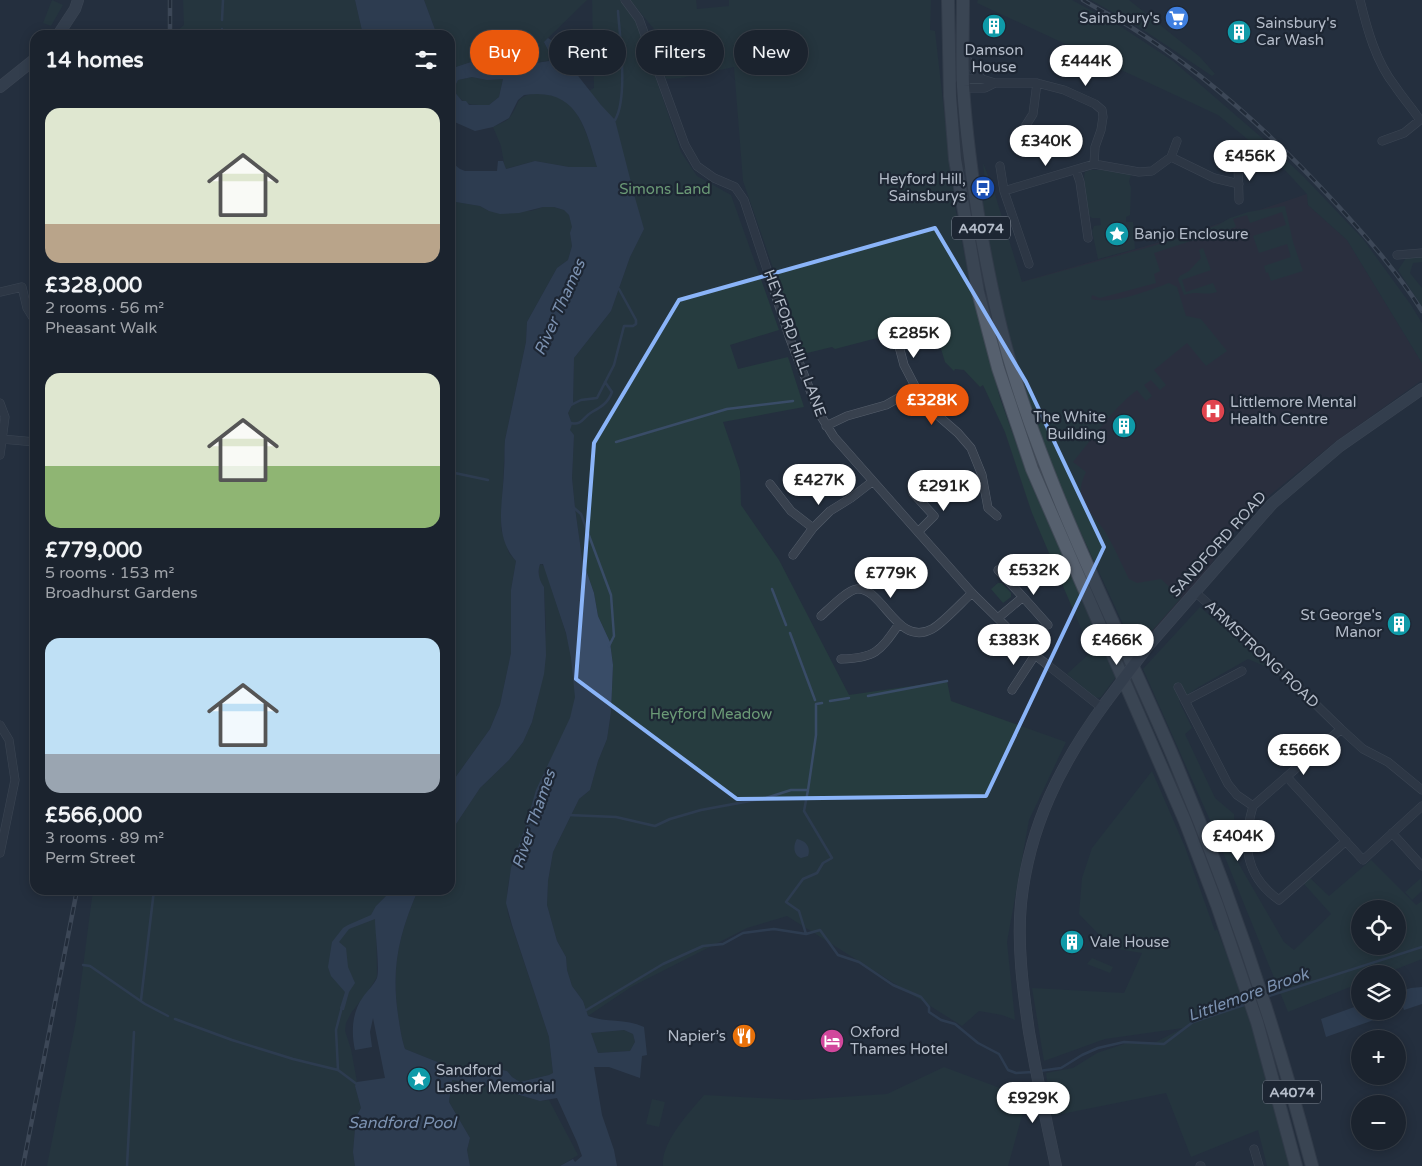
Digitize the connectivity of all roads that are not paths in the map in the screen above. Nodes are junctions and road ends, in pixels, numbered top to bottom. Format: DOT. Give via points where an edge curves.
graph roads {
  1 [pos="78,0"];
  2 [pos="625,0"];
  3 [pos="948,0"];
  4 [pos="963,0"];
  5 [pos="1360,0"];
  6 [pos="61,30"];
  7 [pos="963,52"];
  8 [pos="30,63"];
  9 [pos="982,79"];
  10 [pos="1037,83"];
  11 [pos="995,84"];
  12 [pos="958,85"];
  13 [pos="0,87"];
  14 [pos="1021,133"];
  15 [pos="1177,141"];
  16 [pos="1382,141"];
  17 [pos="1171,156"];
  18 [pos="1094,164"];
  19 [pos="1238,164"];
  20 [pos="1000,166"];
  21 [pos="1076,170"];
  22 [pos="1238,184"];
  23 [pos="1004,191"];
  24 [pos="1239,200"];
  25 [pos="1088,238"];
  26 [pos="1422,252"];
  27 [pos="1397,255"];
  28 [pos="1029,264"];
  29 [pos="0,292"];
  30 [pos="30,313"];
  31 [pos="896,336"];
  32 [pos="916,388"];
  33 [pos="1422,389"];
  34 [pos="0,403"];
  35 [pos="826,426"];
  36 [pos="2,439"];
  37 [pos="30,442"];
  38 [pos="0,455"];
  39 [pos="874,481"];
  40 [pos="770,484"];
  41 [pos="913,492"];
  42 [pos="997,516"];
  43 [pos="813,528"];
  44 [pos="918,532"];
  45 [pos="793,555"];
  46 [pos="998,570"];
  47 [pos="1195,592"];
  48 [pos="972,593"];
  49 [pos="1023,597"];
  50 [pos="821,616"];
  51 [pos="998,618"];
  52 [pos="899,624"];
  53 [pos="1048,625"];
  54 [pos="1035,655"];
  55 [pos="842,659"];
  56 [pos="1242,671"];
  57 [pos="1178,687"];
  58 [pos="1012,690"];
  59 [pos="1185,701"];
  60 [pos="1104,705"];
  61 [pos="0,725"];
  62 [pos="1341,729"];
  63 [pos="1287,777"];
  64 [pos="1422,790"];
  65 [pos="1253,806"];
  66 [pos="1422,806"];
  67 [pos="1392,833"];
  68 [pos="1346,841"];
  69 [pos="0,853"];
  70 [pos="1422,866"];
  71 [pos="1264,1020"];
  72 [pos="1295,1101"];
  73 [pos="1254,1149"];
  74 [pos="1056,1166"];
  75 [pos="1259,1166"];
  76 [pos="1296,1166"];
  77 [pos="1312,1166"];
  78 [pos="1320,1166"];
  1 -- 6 [label="street"];
  2 -- 35 [label="street, HEYFORD HILL LANE" via="639,19 685,145 697,166 735,187 744,200 791,342"];
  3 -- 12 [label="main road, A4074"];
  4 -- 7 [label="main road, A4074"];
  5 -- 16 [label="street" via="1381,64 1420,120 1404,133"];
  7 -- 9 [label="street"];
  7 -- 12 [label="main road, A4074"];
  8 -- 13 [label="street"];
  9 -- 11 [label="street"];
  9 -- 12 [label="street"];
  10 -- 11 [label="street"];
  10 -- 14 [label="street" via="1033,114"];
  10 -- 18 [label="street" via="1064,90 1102,110 1104,117 1095,147"];
  11 -- 12 [label="street" via="985,88"];
  12 -- 71 [label="main road, A4074" via="991,286 1011,365 1078,543 1196,812 1260,986"];
  12 -- 71 [label="main road, A4074" via="958,177 978,292 998,368 1032,469 1185,821 1247,989"];
  15 -- 17 [label="street"];
  17 -- 18 [label="street" via="1157,168 1139,172"];
  17 -- 22 [label="street" via="1214,178"];
  18 -- 21 [label="street"];
  19 -- 22 [label="street"];
  20 -- 23 [label="street"];
  21 -- 23 [label="street"];
  21 -- 25 [label="street"];
  22 -- 24 [label="street"];
  23 -- 28 [label="street"];
  26 -- 27 [label="street"];
  29 -- 30 [label="street" via="22,287"];
  31 -- 32 [label="street" via="904,364"];
  32 -- 35 [label="street" via="886,405 847,416"];
  32 -- 42 [label="street" via="935,413 971,448 982,475 988,508"];
  33 -- 47 [label="street, SANDFORD ROAD" via="1340,446 1272,504"];
  34 -- 36 [label="street" via="5,417"];
  35 -- 39 [label="street, HEYFORD HILL LANE"];
  36 -- 37 [label="street"];
  36 -- 38 [label="street"];
  39 -- 43 [label="street" via="830,511"];
  39 -- 44 [label="street, HEYFORD HILL LANE"];
  40 -- 43 [label="street" via="791,511"];
  41 -- 44 [label="street" via="934,516"];
  43 -- 45 [label="street"];
  44 -- 48 [label="street, HEYFORD HILL LANE"];
  46 -- 49 [label="street"];
  47 -- 60 [label="street, SANDFORD ROAD, bridge" via="1148,646"];
  47 -- 62 [label="street, ARMSTRONG ROAD"];
  48 -- 51 [label="street, HEYFORD HILL LANE"];
  48 -- 52 [label="street" via="933,629 912,632"];
  49 -- 51 [label="street"];
  49 -- 53 [label="street"];
  50 -- 52 [label="street" via="849,592 858,589 869,592"];
  51 -- 54 [label="street, HEYFORD HILL LANE"];
  52 -- 55 [label="street" via="883,646 872,654 861,659"];
  54 -- 58 [label="street"];
  54 -- 60 [label="street, HEYFORD HILL LANE"];
  56 -- 59 [label="street"];
  57 -- 59 [label="street"];
  59 -- 65 [label="street" via="1228,784"];
  60 -- 74 [label="street, SANDFORD ROAD" via="1072,752 1043,812 1029,857 1021,903 1023,984 1034,1062"];
  61 -- 69 [label="street" via="8,740 15,780"];
  62 -- 63 [label="street"];
  62 -- 64 [label="street, ARMSTRONG ROAD" via="1363,749 1388,762"];
  63 -- 65 [label="street"];
  63 -- 68 [label="street"];
  65 -- 68 [label="street" via="1246,844 1250,862 1259,882 1279,900"];
  66 -- 67 [label="street"];
  67 -- 68 [label="street" via="1363,860"];
  67 -- 70 [label="street"];
  71 -- 72 [label="main road, A4074"];
  71 -- 76 [label="main road, A4074"];
  72 -- 77 [label="main road, A4074"];
  72 -- 78 [label="main road"];
  73 -- 75 [label="street"];
}
